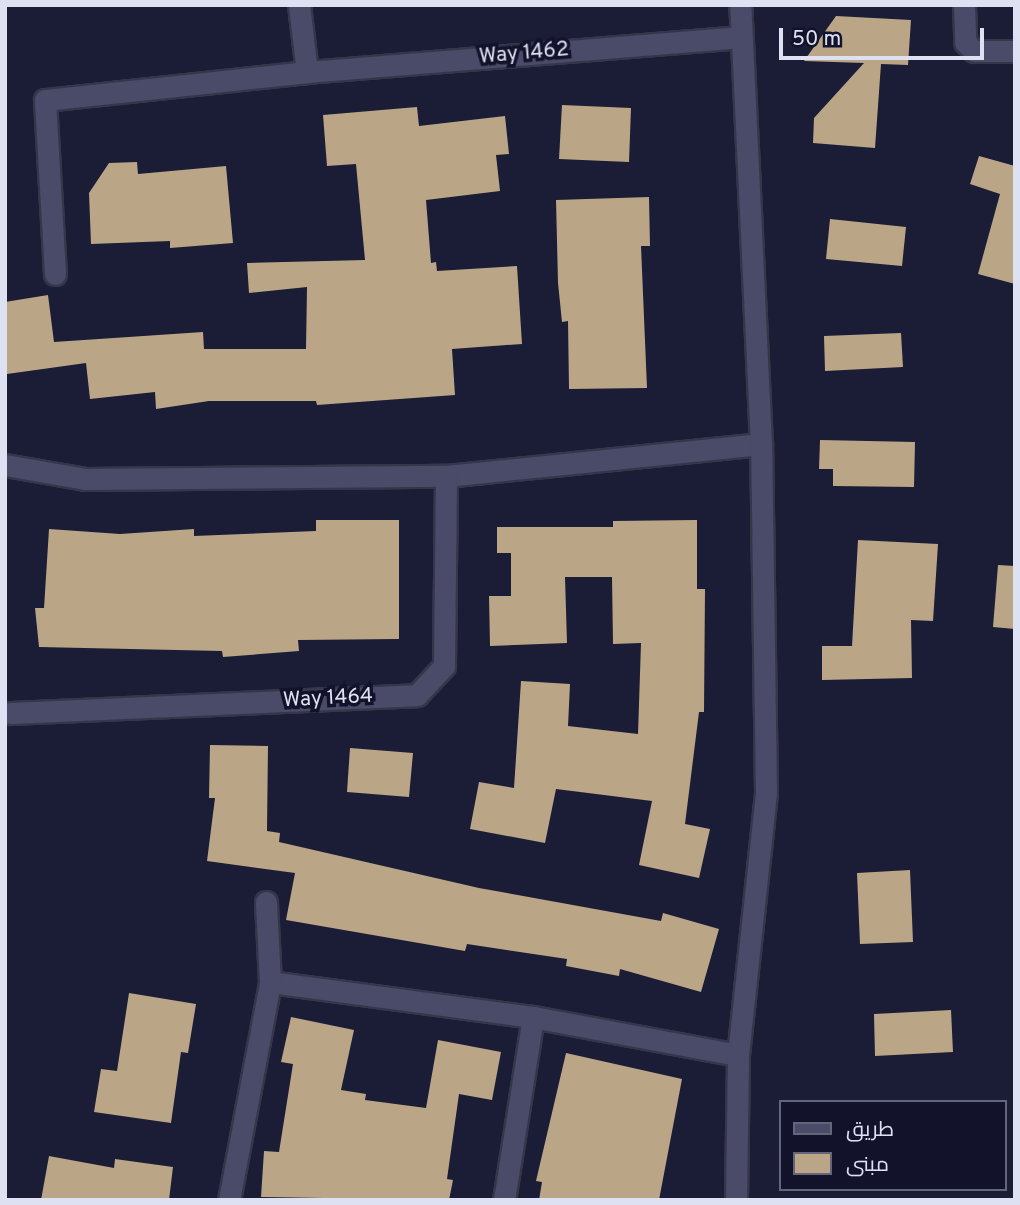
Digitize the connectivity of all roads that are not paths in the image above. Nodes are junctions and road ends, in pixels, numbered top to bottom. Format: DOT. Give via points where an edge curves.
graph roads {
  1 [pos="299,5"];
  2 [pos="740,5"];
  3 [pos="964,5"];
  4 [pos="741,37"];
  5 [pos="1015,51"];
  6 [pos="307,72"];
  7 [pos="55,274"];
  8 [pos="761,444"];
  9 [pos="5,465"];
  10 [pos="446,477"];
  11 [pos="10,713"];
  12 [pos="266,902"];
  13 [pos="270,982"];
  14 [pos="533,1017"];
  15 [pos="738,1055"];
  16 [pos="229,1200"];
  17 [pos="504,1200"];
  18 [pos="736,1200"];
  1 -- 6 [label="street"];
  2 -- 4 [label="street"];
  3 -- 5 [label="street" via="965,43 974,51"];
  4 -- 6 [label="street, Way 1462"];
  4 -- 8 [label="street"];
  6 -- 7 [label="street, Way 1462" via="45,100"];
  8 -- 10 [label="street"];
  8 -- 15 [label="street" via="766,793"];
  9 -- 10 [label="street" via="85,479"];
  10 -- 11 [label="street, Way 1464" via="444,666 416,695"];
  12 -- 13 [label="street"];
  13 -- 14 [label="street"];
  13 -- 16 [label="street"];
  14 -- 15 [label="street"];
  14 -- 17 [label="street"];
  15 -- 18 [label="street"];
}
